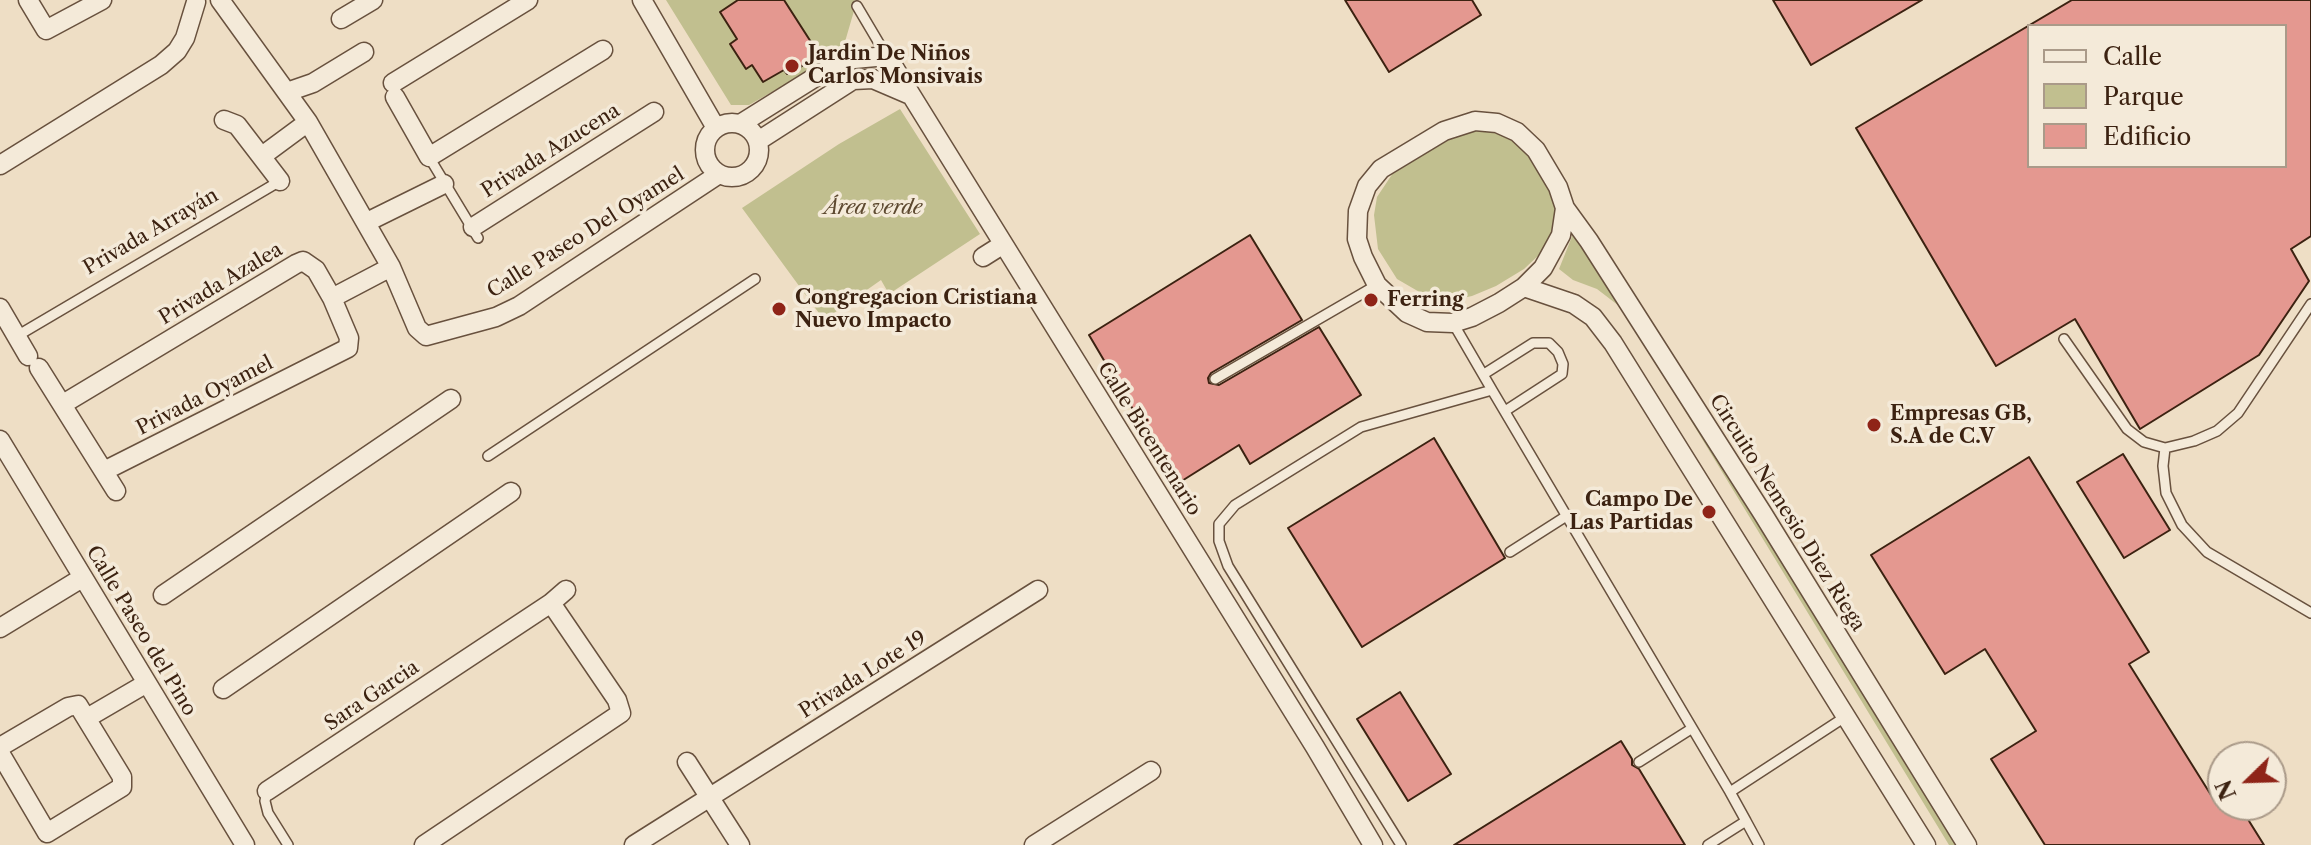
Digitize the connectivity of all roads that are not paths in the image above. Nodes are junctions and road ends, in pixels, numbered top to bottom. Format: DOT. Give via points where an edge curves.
graph roads {
  1 [pos="28,0"];
  2 [pos="102,0"];
  3 [pos="220,0"];
  4 [pos="373,0"];
  5 [pos="528,0"];
  6 [pos="642,0"];
  7 [pos="197,1"];
  8 [pos="857,6"];
  9 [pos="341,19"];
  10 [pos="603,50"];
  11 [pos="364,52"];
  12 [pos="887,56"];
  13 [pos="287,92"];
  14 [pos="908,94"];
  15 [pos="654,112"];
  16 [pos="224,120"];
  17 [pos="308,122"];
  18 [pos="742,123"];
  19 [pos="716,128"];
  20 [pos="758,141"];
  21 [pos="262,156"];
  22 [pos="429,157"];
  23 [pos="0,165"];
  24 [pos="719,174"];
  25 [pos="280,181"];
  26 [pos="444,184"];
  27 [pos="1565,208"];
  28 [pos="367,222"];
  29 [pos="475,232"];
  30 [pos="1002,245"];
  31 [pos="983,257"];
  32 [pos="391,267"];
  33 [pos="755,279"];
  34 [pos="1377,285"];
  35 [pos="1524,287"];
  36 [pos="332,298"];
  37 [pos="2311,304"];
  38 [pos="0,308"];
  39 [pos="1453,323"];
  40 [pos="17,336"];
  41 [pos="2064,339"];
  42 [pos="1484,374"];
  43 [pos="1215,379"];
  44 [pos="1492,390"];
  45 [pos="451,399"];
  46 [pos="63,404"];
  47 [pos="1505,411"];
  48 [pos="0,440"];
  49 [pos="2165,448"];
  50 [pos="488,456"];
  51 [pos="6,463"];
  52 [pos="104,471"];
  53 [pos="116,491"];
  54 [pos="511,492"];
  55 [pos="1763,514"];
  56 [pos="1568,515"];
  57 [pos="1733,532"];
  58 [pos="1510,552"];
  59 [pos="82,578"];
  60 [pos="1038,590"];
  61 [pos="163,595"];
  62 [pos="2311,613"];
  63 [pos="0,628"];
  64 [pos="147,683"];
  65 [pos="223,689"];
  66 [pos="1845,717"];
  67 [pos="87,718"];
  68 [pos="1691,729"];
  69 [pos="0,747"];
  70 [pos="0,753"];
  71 [pos="687,762"];
  72 [pos="1639,762"];
  73 [pos="1151,771"];
  74 [pos="267,791"];
  75 [pos="1730,792"];
  76 [pos="711,798"];
  77 [pos="1746,821"];
  78 [pos="1371,844"];
  79 [pos="245,845"];
  80 [pos="288,845"];
  81 [pos="424,845"];
  82 [pos="634,845"];
  83 [pos="740,845"];
  84 [pos="1034,845"];
  85 [pos="1401,845"];
  86 [pos="1708,845"];
  87 [pos="1759,845"];
  88 [pos="1926,845"];
  89 [pos="1967,845"];
  1 -- 2 [label="street" via="46,30"];
  3 -- 13 [label="street"];
  4 -- 9 [label="street"];
  5 -- 22 [label="street" via="394,90"];
  6 -- 19 [label="street"];
  7 -- 23 [label="street" via="185,38 161,65"];
  8 -- 12 [label="lane"];
  10 -- 22 [label="street"];
  11 -- 13 [label="street"];
  12 -- 14 [label="street, Calle Bicentenario"];
  12 -- 18 [label="street" via="833,66"];
  13 -- 17 [label="street"];
  14 -- 20 [label="street" via="873,79 853,80"];
  14 -- 30 [label="street, Calle Bicentenario"];
  15 -- 29 [label="street, Privada Azucena"];
  16 -- 21 [label="street, Privada Arrayán" via="237,125"];
  17 -- 21 [label="street"];
  17 -- 28 [label="street"];
  18 -- 19 [label="street"];
  18 -- 20 [label="street"];
  19 -- 24 [label="street" via="705,152"];
  20 -- 24 [label="street" via="751,170 736,177"];
  21 -- 25 [label="street, Privada Arrayán"];
  22 -- 26 [label="lane"];
  24 -- 32 [label="street, Calle Paseo Del Oyamel" via="496,317 426,336 417,328"];
  25 -- 40 [label="lane, Privada Arrayán"];
  26 -- 28 [label="street"];
  26 -- 29 [label="lane"];
  27 -- 34 [label="street, Circuito Nemesio Diez Riega" via="1536,150 1517,132 1475,121 1444,131 1381,169 1367,186 1358,211 1357,239"];
  27 -- 35 [label="street" via="1553,253"];
  27 -- 55 [label="street, Circuito Nemesio Diez Riega"];
  28 -- 32 [label="street"];
  30 -- 31 [label="street"];
  30 -- 78 [label="street, Calle Bicentenario"];
  32 -- 36 [label="street"];
  33 -- 50 [label="lane"];
  34 -- 39 [label="street, Circuito Nemesio Diez Riega" via="1407,313 1427,322"];
  34 -- 43 [label="lane"];
  35 -- 39 [label="street"];
  35 -- 57 [label="street" via="1574,304 1593,317"];
  36 -- 46 [label="street, Privada Azalea" via="316,270 303,261"];
  36 -- 52 [label="street, Privada Oyamel" via="349,338 348,348"];
  37 -- 49 [label="lane" via="2238,413 2217,431"];
  38 -- 40 [label="street"];
  39 -- 42 [label="lane"];
  40 -- 46 [label="street"];
  41 -- 49 [label="lane" via="2127,429 2144,442"];
  42 -- 44 [label="lane"];
  42 -- 47 [label="lane" via="1533,343 1549,343 1558,352 1562,374"];
  44 -- 47 [label="lane"];
  44 -- 85 [label="lane" via="1361,427 1235,505 1219,524 1228,566"];
  45 -- 61 [label="street"];
  46 -- 52 [label="street"];
  47 -- 56 [label="lane"];
  48 -- 51 [label="street, Calle Paseo del Pino"];
  49 -- 62 [label="lane" via="2166,493 2182,525 2207,552"];
  51 -- 59 [label="street, Calle Paseo del Pino"];
  52 -- 53 [label="street"];
  54 -- 65 [label="street"];
  55 -- 57 [label="street"];
  55 -- 89 [label="street, Circuito Nemesio Diez Riega"];
  56 -- 58 [label="lane"];
  56 -- 68 [label="lane"];
  57 -- 66 [label="street"];
  59 -- 63 [label="street"];
  59 -- 64 [label="street, Calle Paseo del Pino"];
  60 -- 76 [label="street, Privada Lote 19"];
  64 -- 67 [label="street"];
  64 -- 79 [label="street, Calle Paseo del Pino"];
  66 -- 75 [label="lane"];
  66 -- 88 [label="street"];
  67 -- 69 [label="street" via="78,705 68,707"];
  67 -- 70 [label="street" via="122,777 122,787 47,833"];
  68 -- 72 [label="lane"];
  68 -- 75 [label="lane"];
  71 -- 76 [label="street"];
  73 -- 84 [label="street"];
  74 -- 80 [label="lane, Sara Garcia" via="268,813"];
  74 -- 81 [label="street, Sara Garcia" via="559,596 621,713"];
  75 -- 77 [label="lane"];
  76 -- 82 [label="street, Privada Lote 19"];
  76 -- 83 [label="street"];
  77 -- 86 [label="lane"];
  77 -- 87 [label="lane"];
}
